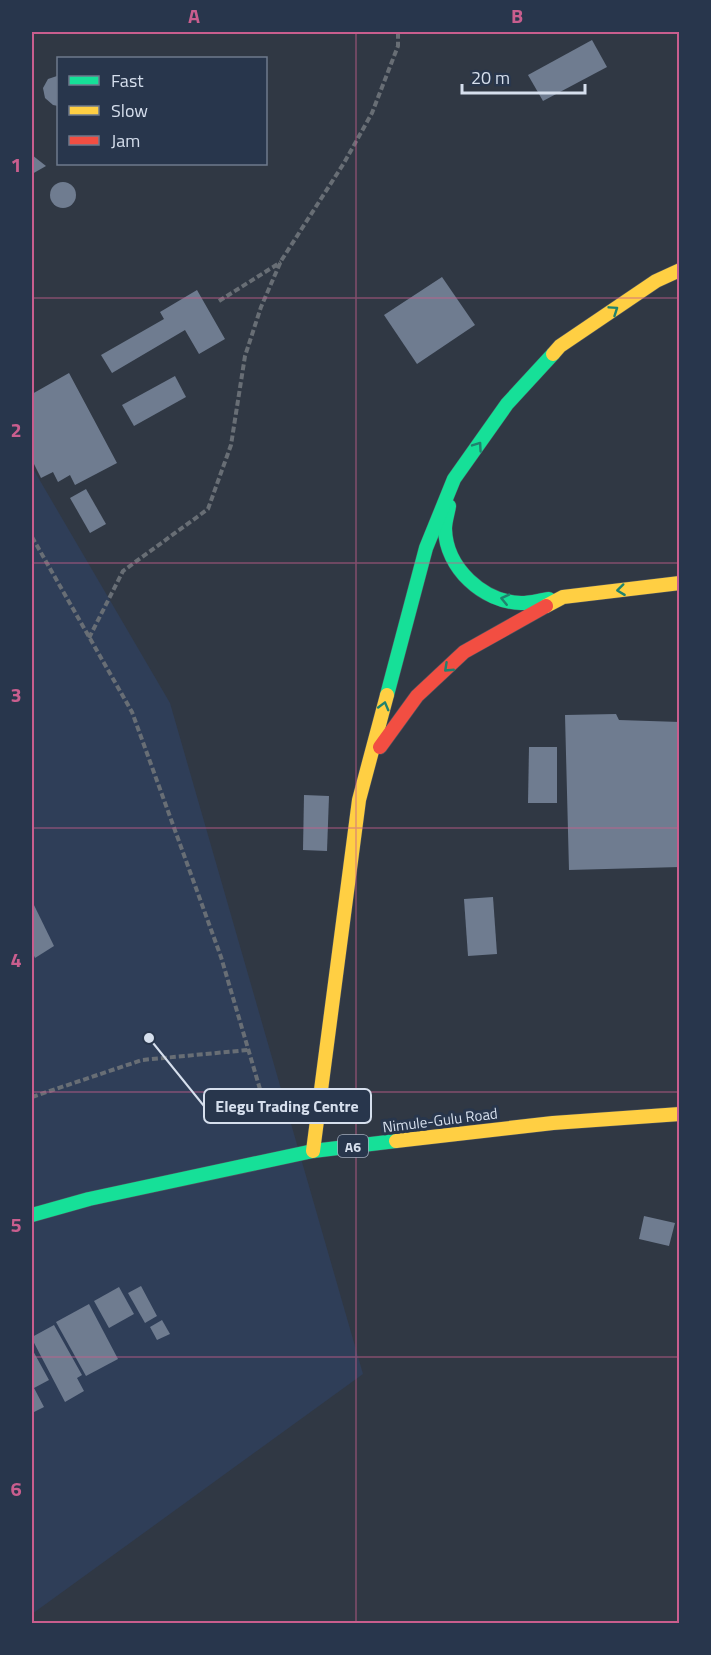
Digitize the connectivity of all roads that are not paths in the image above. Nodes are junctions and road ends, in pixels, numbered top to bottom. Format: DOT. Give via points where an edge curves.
graph roads {
  1 [pos="680,270"];
  2 [pos="454,479"];
  3 [pos="680,583"];
  4 [pos="563,597"];
  5 [pos="369,763"];
  6 [pos="680,1114"];
  7 [pos="313,1151"];
  8 [pos="32,1215"];
  2 -- 1 [label="main road, one-way" via="507,404 560,346 656,281"];
  4 -- 2 [label="main road, one-way" via="523,603 501,600 464,576 450,554 445,528"];
  5 -- 2 [label="main road, one-way" via="426,548"];
  3 -- 4 [label="main road, one-way"];
  4 -- 5 [label="main road, one-way" via="464,652 417,696"];
  5 -- 7 [label="main road" via="359,800"];
  6 -- 7 [label="main road, Nimule-Gulu Road / A6" via="553,1123"];
  7 -- 8 [label="main road, Nimule-Gulu Road / A6"];
}
